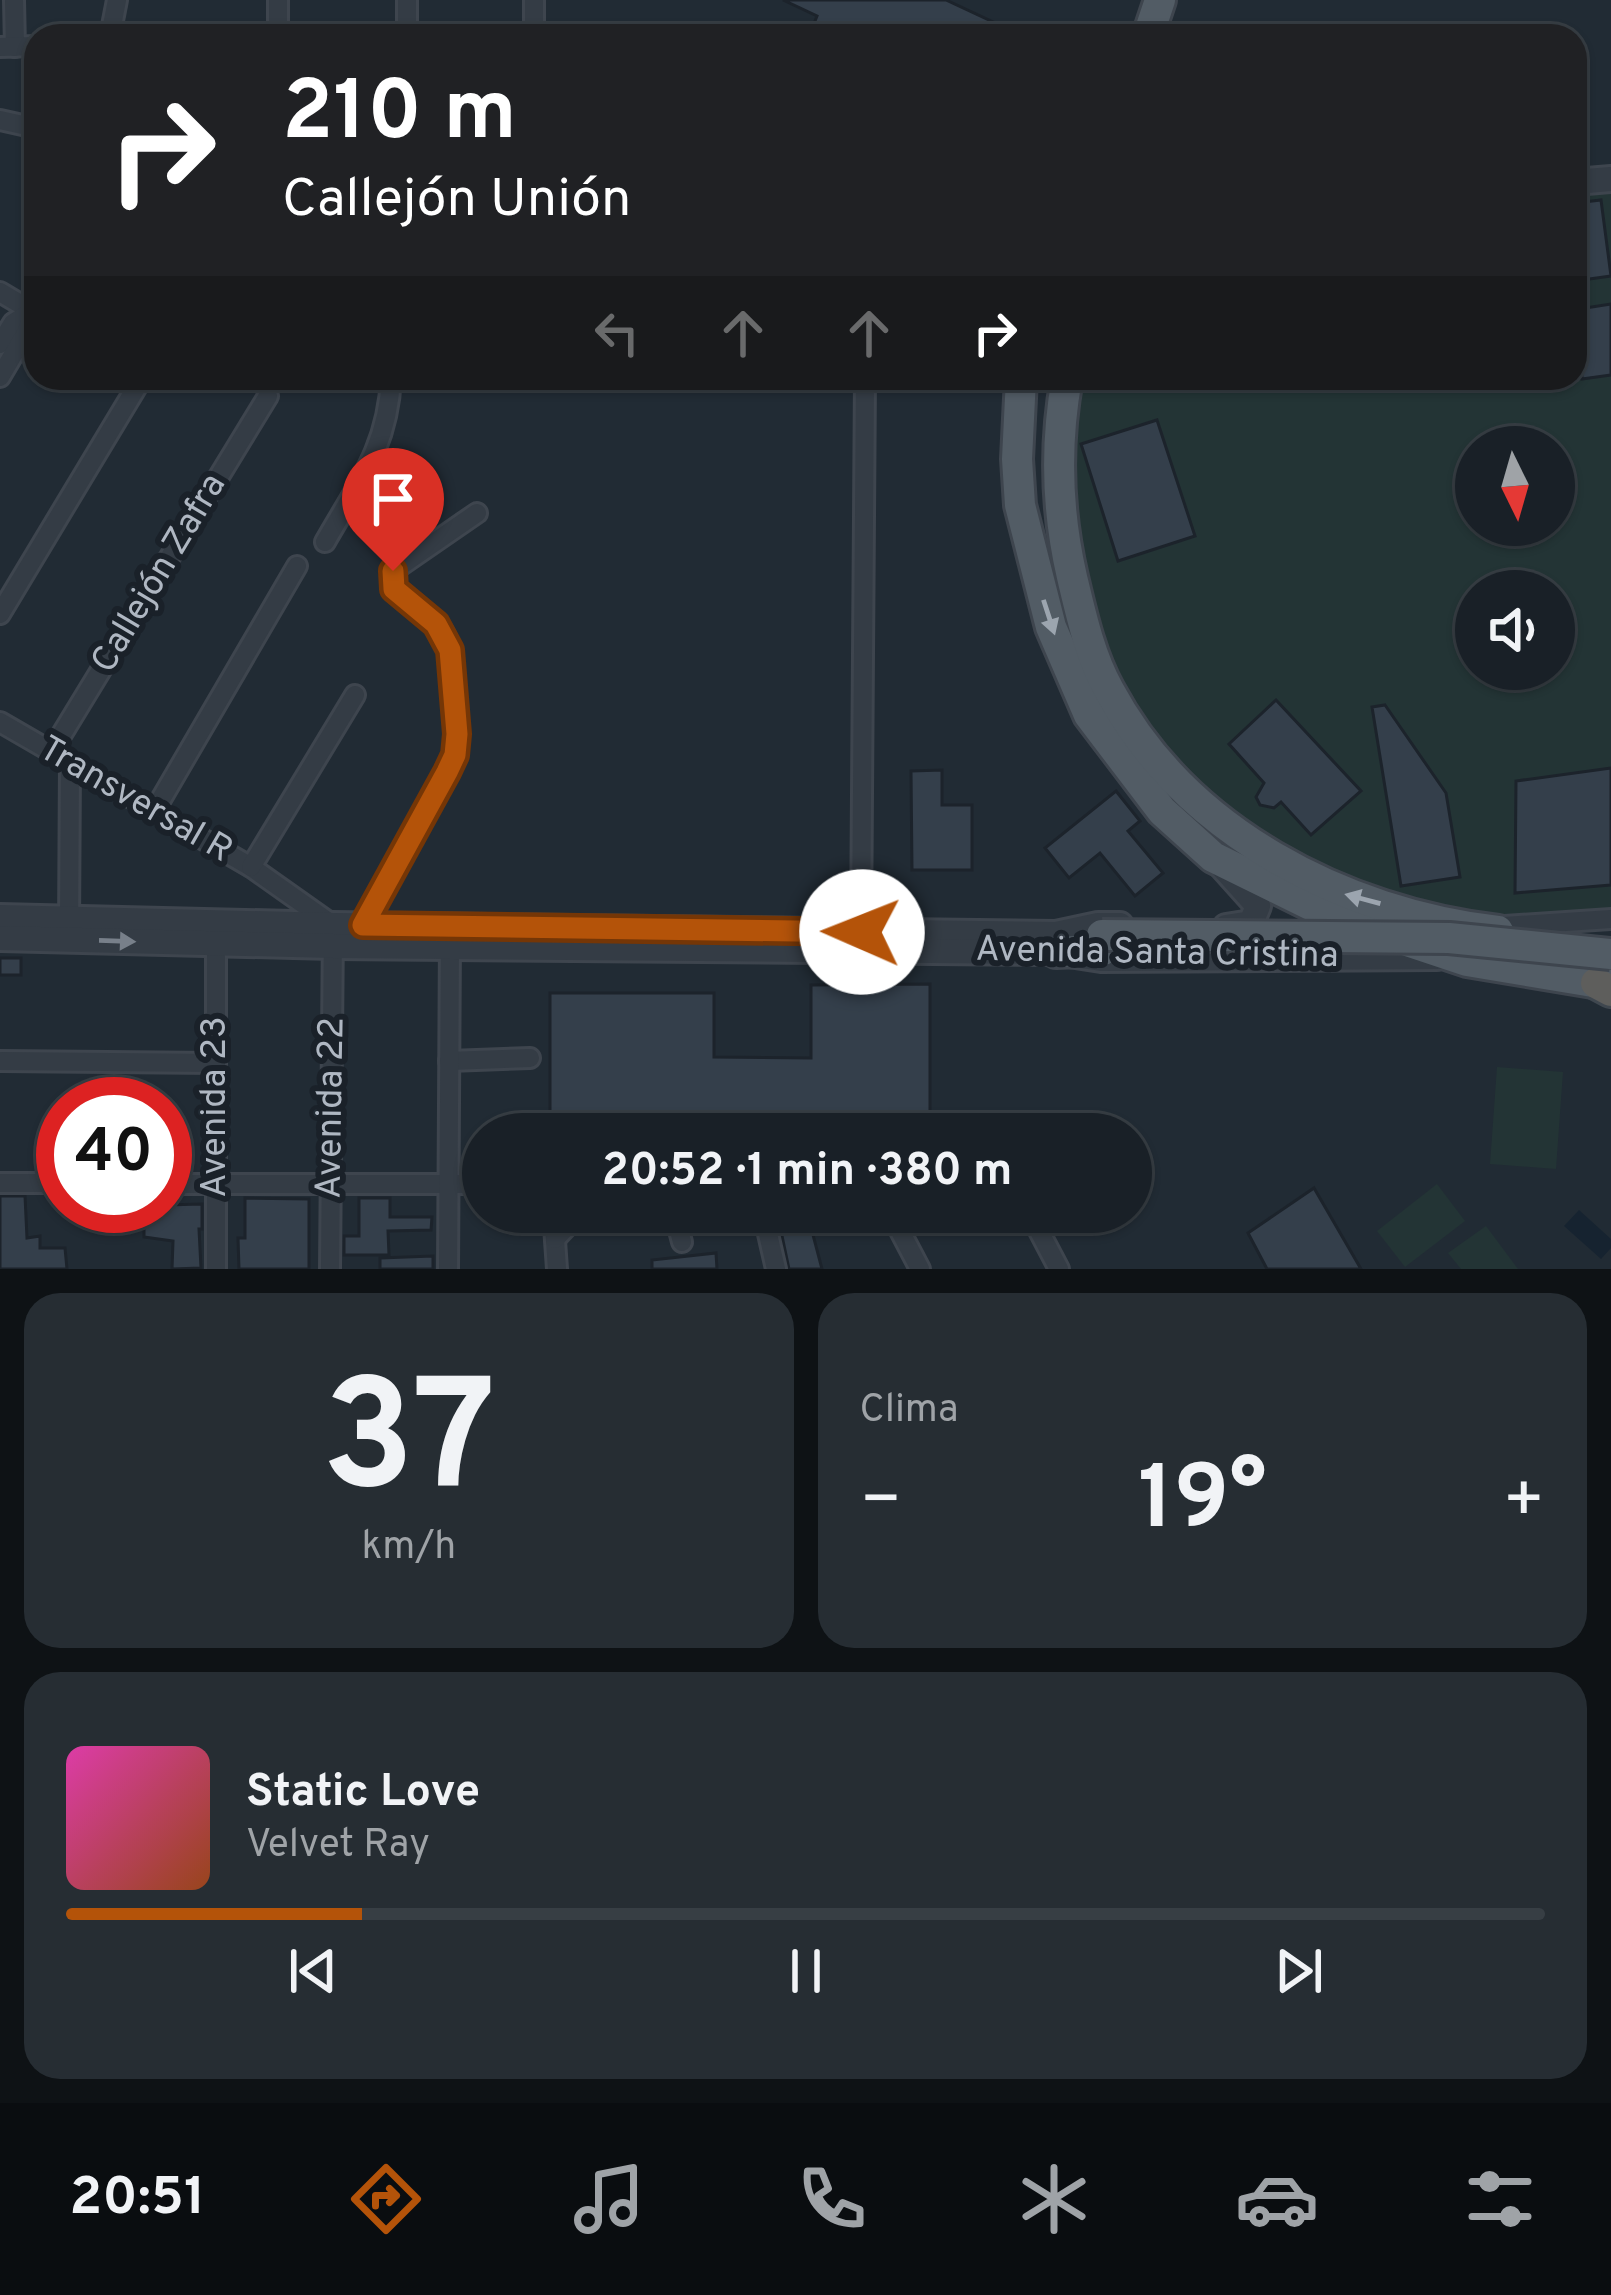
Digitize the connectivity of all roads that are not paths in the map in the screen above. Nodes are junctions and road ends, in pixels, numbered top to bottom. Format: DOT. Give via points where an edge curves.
graph roads {
  1 [pos="14,0"];
  2 [pos="7,47"];
  3 [pos="24,315"];
  4 [pos="24,336"];
  5 [pos="0,344"];
  6 [pos="0,377"];
  7 [pos="135,390"];
  8 [pos="391,390"];
  9 [pos="865,390"];
  10 [pos="1021,390"];
  11 [pos="1046,390"];
  12 [pos="1065,390"];
  13 [pos="268,395"];
  14 [pos="1040,458"];
  15 [pos="477,512"];
  16 [pos="325,542"];
  17 [pos="1064,542"];
  18 [pos="1033,563"];
  19 [pos="297,566"];
  20 [pos="0,614"];
  21 [pos="355,695"];
  22 [pos="0,722"];
  23 [pos="51,752"];
  24 [pos="70,764"];
  25 [pos="153,812"];
  26 [pos="1213,857"];
  27 [pos="250,867"];
  28 [pos="270,881"];
  29 [pos="0,917"];
  30 [pos="1611,919"];
  31 [pos="1476,928"];
  32 [pos="69,929"];
  33 [pos="862,932"];
  34 [pos="258,934"];
  35 [pos="333,936"];
  36 [pos="362,936"];
  37 [pos="450,936"];
  38 [pos="0,938"];
  39 [pos="1056,943"];
  40 [pos="1103,943"];
  41 [pos="216,944"];
  42 [pos="1611,949"];
  43 [pos="1450,957"];
  44 [pos="1607,982"];
  45 [pos="530,1058"];
  46 [pos="0,1061"];
  47 [pos="449,1061"];
  48 [pos="216,1063"];
  49 [pos="0,1183"];
  50 [pos="36,1183"];
  51 [pos="192,1184"];
  52 [pos="216,1184"];
  53 [pos="331,1184"];
  54 [pos="449,1184"];
  55 [pos="462,1184"];
  56 [pos="555,1233"];
  57 [pos="561,1233"];
  58 [pos="680,1233"];
  59 [pos="768,1233"];
  60 [pos="901,1233"];
  61 [pos="1041,1233"];
  62 [pos="555,1239"];
  63 [pos="682,1242"];
  64 [pos="216,1269"];
  65 [pos="330,1269"];
  66 [pos="448,1269"];
  67 [pos="557,1269"];
  68 [pos="776,1269"];
  69 [pos="920,1269"];
  70 [pos="1060,1269"];
  1 -- 2 [label="street"];
  3 -- 5 [label="street"];
  4 -- 6 [label="street"];
  7 -- 20 [label="street"];
  8 -- 16 [label="street" via="381,445"];
  9 -- 33 [label="street"];
  10 -- 18 [label="main road" via="1018,482"];
  11 -- 14 [label="main road"];
  12 -- 17 [label="main road" via="1058,464"];
  13 -- 23 [label="street, Callejón Zafra"];
  14 -- 17 [label="main road"];
  14 -- 18 [label="main road"];
  15 -- 36 [label="street" via="393,571 394,589 445,634 457,734 455,755"];
  31 -- 17 [label="main road, one-way" via="1300,874 1226,826 1172,776 1106,687"];
  18 -- 26 [label="main road, one-way" via="1089,716 1162,811"];
  19 -- 25 [label="street"];
  21 -- 27 [label="street"];
  22 -- 23 [label="street, Transversal R"];
  23 -- 24 [label="street, Transversal R"];
  24 -- 25 [label="street, Transversal R"];
  24 -- 32 [label="street"];
  25 -- 27 [label="street, Transversal R"];
  26 -- 39 [label="street, Avenida Santa Cristina" via="1256,901 1251,923 1098,925"];
  26 -- 43 [label="main road" via="1293,900"];
  27 -- 28 [label="street, Transversal R"];
  28 -- 34 [label="street, Transversal R" via="276,905"];
  28 -- 35 [label="street, Transversal R"];
  29 -- 32 [label="street, Avenida Santa Cristina"];
  30 -- 31 [label="street"];
  31 -- 42 [label="main road"];
  32 -- 34 [label="street, Avenida Santa Cristina"];
  32 -- 38 [label="street, Avenida Santa Cristina"];
  32 -- 41 [label="street, Avenida Santa Cristina, one-way"];
  33 -- 37 [label="street, Avenida Santa Cristina"];
  33 -- 39 [label="street, Avenida Santa Cristina"];
  34 -- 35 [label="street, Avenida Santa Cristina"];
  34 -- 41 [label="street, Avenida Santa Cristina"];
  35 -- 36 [label="street, Avenida Santa Cristina"];
  35 -- 53 [label="street, Avenida 22"];
  36 -- 37 [label="street, Avenida Santa Cristina"];
  37 -- 39 [label="street, Avenida Santa Cristina"];
  37 -- 47 [label="street"];
  39 -- 40 [label="main road"];
  39 -- 43 [label="street, Avenida Santa Cristina" via="1101,959"];
  40 -- 42 [label="main road, bridge" via="1449,938"];
  40 -- 44 [label="main road" via="1519,957"];
  41 -- 48 [label="street, Avenida 23"];
  43 -- 44 [label="main road"];
  45 -- 47 [label="street"];
  46 -- 48 [label="street"];
  47 -- 54 [label="street"];
  48 -- 52 [label="street, Avenida 23"];
  49 -- 50 [label="street"];
  51 -- 52 [label="street"];
  52 -- 53 [label="street"];
  52 -- 64 [label="street, Avenida 23"];
  53 -- 54 [label="street"];
  53 -- 65 [label="street, Avenida 22"];
  54 -- 55 [label="street"];
  54 -- 66 [label="street"];
  56 -- 62 [label="street"];
  57 -- 62 [label="street"];
  58 -- 63 [label="street"];
  59 -- 68 [label="street"];
  60 -- 69 [label="street"];
  61 -- 70 [label="street"];
  62 -- 67 [label="street"];
}
